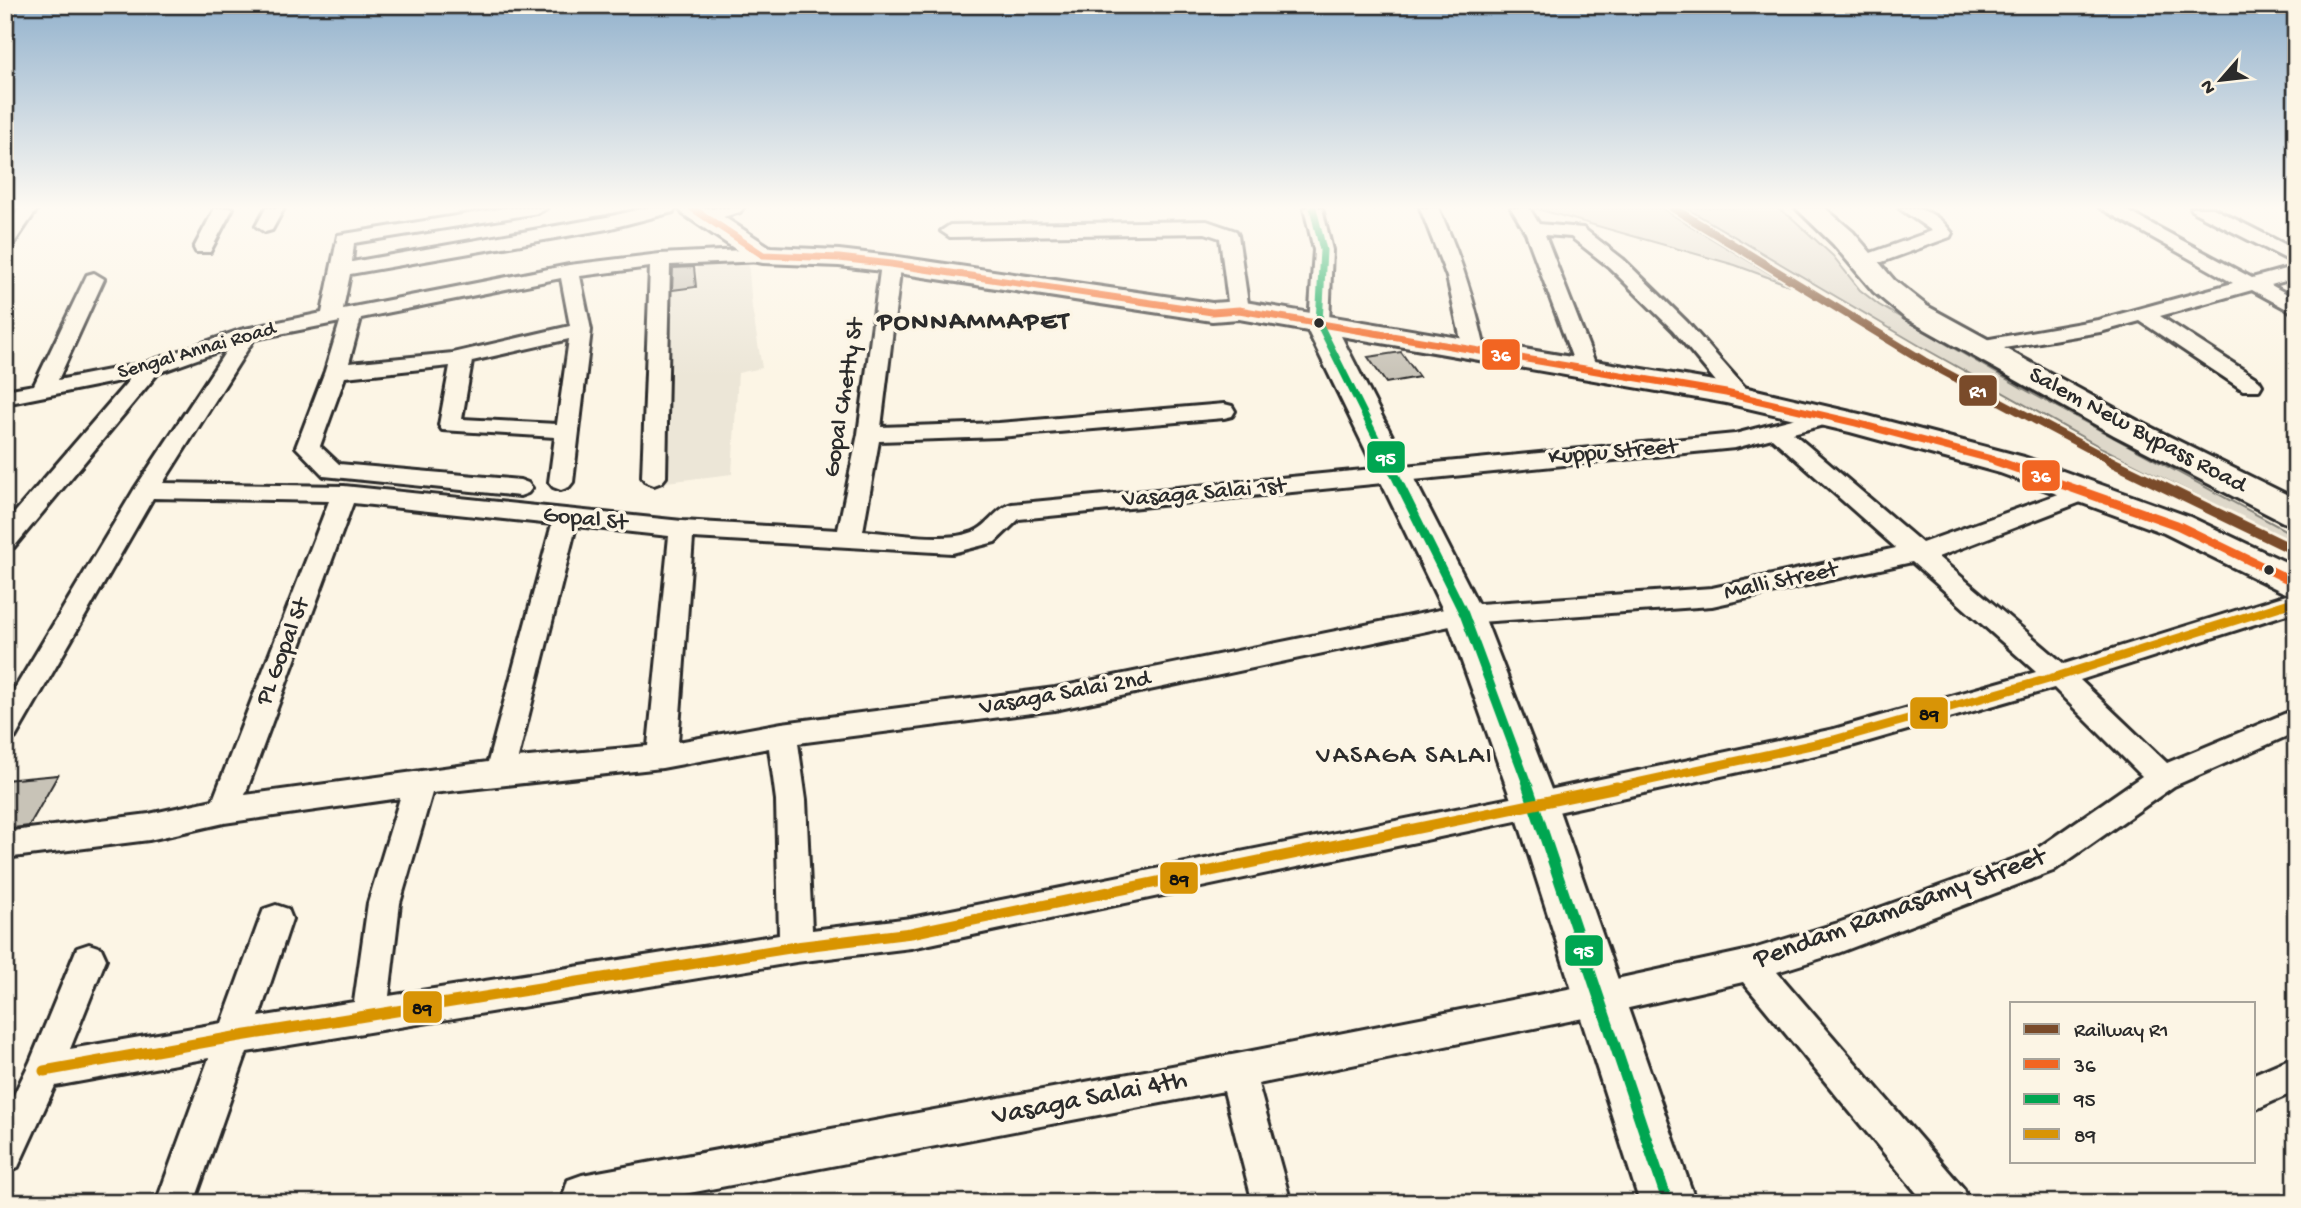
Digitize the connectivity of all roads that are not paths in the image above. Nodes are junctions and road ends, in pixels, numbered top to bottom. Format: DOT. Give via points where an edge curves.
graph roads {
  1 [pos="342,264"];
  2 [pos="372,264"];
  3 [pos="624,264"];
  4 [pos="660,264"];
  5 [pos="891,264"];
  6 [pos="893,264"];
  7 [pos="1233,264"];
  8 [pos="1322,264"];
  9 [pos="1453,264"];
  10 [pos="1548,264"];
  11 [pos="1617,264"];
  12 [pos="1867,264"];
  13 [pos="1881,264"];
  14 [pos="2214,264"];
  15 [pos="341,270"];
  16 [pos="569,271"];
  17 [pos="2296,272"];
  18 [pos="94,279"];
  19 [pos="2251,284"];
  20 [pos="2296,308"];
  21 [pos="1239,310"];
  22 [pos="2143,314"];
  23 [pos="341,317"];
  24 [pos="1319,323"];
  25 [pos="580,330"];
  26 [pos="247,334"];
  27 [pos="1980,346"];
  28 [pos="1474,349"];
  29 [pos="462,357"];
  30 [pos="150,368"];
  31 [pos="1586,368"];
  32 [pos="336,371"];
  33 [pos="2251,384"];
  34 [pos="42,390"];
  35 [pos="5,397"];
  36 [pos="1741,397"];
  37 [pos="1224,411"];
  38 [pos="1827,416"];
  39 [pos="1776,430"];
  40 [pos="567,431"];
  41 [pos="869,434"];
  42 [pos="1395,473"];
  43 [pos="654,477"];
  44 [pos="561,482"];
  45 [pos="520,488"];
  46 [pos="146,490"];
  47 [pos="2086,492"];
  48 [pos="344,495"];
  49 [pos="1012,513"];
  50 [pos="2296,514"];
  51 [pos="566,518"];
  52 [pos="682,529"];
  53 [pos="849,539"];
  54 [pos="5,541"];
  55 [pos="1917,552"];
  56 [pos="2296,583"];
  57 [pos="2296,601"];
  58 [pos="1464,614"];
  59 [pos="2059,676"];
  60 [pos="2296,720"];
  61 [pos="5,730"];
  62 [pos="782,734"];
  63 [pos="662,756"];
  64 [pos="500,772"];
  65 [pos="2164,778"];
  66 [pos="420,783"];
  67 [pos="1535,805"];
  68 [pos="224,810"];
  69 [pos="7,847"];
  70 [pos="276,919"];
  71 [pos="796,947"];
  72 [pos="89,959"];
  73 [pos="1750,965"];
  74 [pos="1598,999"];
  75 [pos="369,1015"];
  76 [pos="234,1037"];
  77 [pos="44,1071"];
  78 [pos="1237,1071"];
  79 [pos="2296,1073"];
  80 [pos="2256,1091"];
  81 [pos="5,1154"];
  82 [pos="581,1199"];
  83 [pos="175,1203"];
  84 [pos="1272,1203"];
  85 [pos="1668,1203"];
  86 [pos="1950,1203"];
  1 -- 15 [label="street"];
  2 -- 15 [label="street"];
  3 -- 16 [label="street, Sengal Annai Road"];
  4 -- 43 [label="street"];
  5 -- 41 [label="street, Gopal Chetty St"];
  6 -- 21 [label="main road" via="1212,312"];
  7 -- 21 [label="street"];
  8 -- 24 [label="street"];
  9 -- 28 [label="street"];
  10 -- 31 [label="street"];
  11 -- 36 [label="street" via="1681,326"];
  12 -- 27 [label="main road, Salem New Bypass Road" via="1897,297"];
  13 -- 27 [label="main road, Salem New Bypass Road" via="1902,289"];
  14 -- 19 [label="street"];
  15 -- 23 [label="street"];
  16 -- 23 [label="street, Sengal Annai Road"];
  16 -- 25 [label="street"];
  17 -- 19 [label="street"];
  18 -- 34 [label="street"];
  19 -- 20 [label="street"];
  19 -- 22 [label="street"];
  21 -- 24 [label="main road"];
  22 -- 27 [label="street"];
  22 -- 33 [label="street"];
  23 -- 26 [label="street, Sengal Annai Road"];
  23 -- 32 [label="street"];
  24 -- 28 [label="main road"];
  24 -- 42 [label="main road"];
  25 -- 29 [label="street"];
  25 -- 40 [label="street"];
  26 -- 30 [label="street, Sengal Annai Road"];
  26 -- 46 [label="street"];
  27 -- 50 [label="main road, Salem New Bypass Road" via="2137,434"];
  28 -- 31 [label="main road"];
  29 -- 32 [label="street"];
  29 -- 40 [label="street" via="450,425"];
  30 -- 34 [label="street, Sengal Annai Road"];
  30 -- 54 [label="street"];
  31 -- 36 [label="main road"];
  32 -- 45 [label="street" via="308,447 332,471"];
  34 -- 35 [label="street, Sengal Annai Road"];
  36 -- 38 [label="main road"];
  37 -- 41 [label="street" via="999,430"];
  38 -- 39 [label="street, Kuppu Street"];
  38 -- 47 [label="main road" via="2012,465"];
  39 -- 42 [label="street, Kuppu Street" via="1735,441"];
  39 -- 55 [label="street"];
  40 -- 44 [label="street"];
  41 -- 53 [label="street, Gopal Chetty St"];
  42 -- 49 [label="street, Vasaga Salai 1st"];
  42 -- 58 [label="main road"];
  46 -- 48 [label="street, Gopal St"];
  46 -- 61 [label="street"];
  47 -- 55 [label="street, Malli Street"];
  47 -- 56 [label="main road" via="2178,525"];
  48 -- 51 [label="street, Gopal St"];
  48 -- 68 [label="street, PL Gopal St"];
  49 -- 53 [label="street, Gopal St" via="994,534 975,542 952,545"];
  51 -- 52 [label="street, Gopal St"];
  51 -- 64 [label="street"];
  52 -- 53 [label="street, Gopal St"];
  52 -- 63 [label="street"];
  55 -- 58 [label="street, Malli Street" via="1712,597"];
  55 -- 59 [label="street"];
  57 -- 59 [label="street"];
  58 -- 62 [label="street, Vasaga Salai 2nd" via="1055,699"];
  58 -- 67 [label="main road"];
  59 -- 65 [label="street"];
  59 -- 67 [label="street" via="1834,740"];
  60 -- 65 [label="street, Pendam Ramasamy Street"];
  62 -- 63 [label="street, Vasaga Salai 2nd"];
  62 -- 71 [label="street" via="791,800"];
  63 -- 64 [label="street"];
  64 -- 66 [label="street"];
  65 -- 73 [label="street, Pendam Ramasamy Street" via="2042,862 1838,938"];
  66 -- 68 [label="street"];
  66 -- 75 [label="street" via="384,903"];
  67 -- 71 [label="street" via="911,933"];
  67 -- 74 [label="main road"];
  68 -- 69 [label="street" via="149,827"];
  70 -- 76 [label="street"];
  71 -- 75 [label="street"];
  72 -- 77 [label="street"];
  73 -- 74 [label="street, Pendam Ramasamy Street"];
  73 -- 86 [label="street"];
  74 -- 78 [label="street, Vasaga Salai 4th"];
  74 -- 85 [label="main road"];
  75 -- 76 [label="street"];
  76 -- 77 [label="street"];
  76 -- 83 [label="street"];
  77 -- 81 [label="street"];
  78 -- 82 [label="street, Vasaga Salai 4th"];
  78 -- 84 [label="street"];
  79 -- 80 [label="street"];
}
